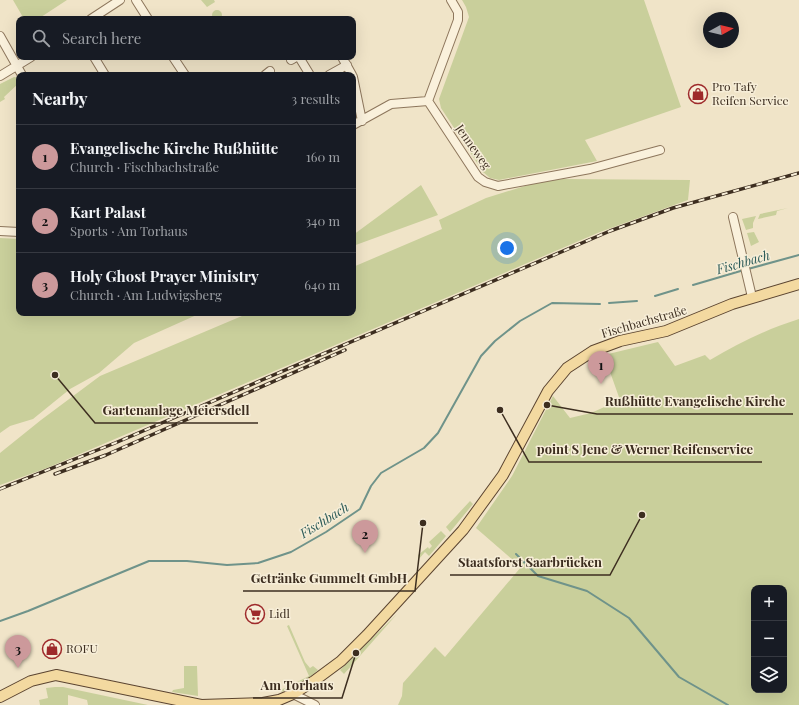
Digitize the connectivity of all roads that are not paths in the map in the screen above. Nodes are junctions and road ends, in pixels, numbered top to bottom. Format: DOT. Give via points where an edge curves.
graph roads {
  1 [pos="120,0"];
  2 [pos="136,0"];
  3 [pos="451,0"];
  4 [pos="96,16"];
  5 [pos="146,16"];
  6 [pos="0,36"];
  7 [pos="26,60"];
  8 [pos="96,60"];
  9 [pos="175,60"];
  10 [pos="297,60"];
  11 [pos="344,60"];
  12 [pos="347,65"];
  13 [pos="17,66"];
  14 [pos="20,72"];
  15 [pos="103,72"];
  16 [pos="183,72"];
  17 [pos="307,72"];
  18 [pos="334,72"];
  19 [pos="351,72"];
  20 [pos="0,76"];
  21 [pos="356,91"];
  22 [pos="428,101"];
  23 [pos="362,121"];
  24 [pos="356,124"];
  25 [pos="660,150"];
  26 [pos="733,217"];
  27 [pos="0,231"];
  28 [pos="16,232"];
  29 [pos="799,284"];
  30 [pos="752,297"];
  31 [pos="293,694"];
  32 [pos="0,697"];
  33 [pos="314,705"];
  1 -- 4 [label="street"];
  2 -- 5 [label="street"];
  3 -- 22 [label="street" via="458,12 458,20"];
  6 -- 13 [label="street"];
  7 -- 13 [label="street"];
  8 -- 15 [label="street"];
  9 -- 16 [label="street"];
  10 -- 17 [label="street"];
  11 -- 12 [label="street"];
  12 -- 18 [label="street"];
  12 -- 19 [label="street"];
  13 -- 14 [label="street"];
  13 -- 20 [label="street"];
  21 -- 23 [label="street"];
  22 -- 23 [label="street" via="391,104"];
  22 -- 25 [label="street, Jenneweg" via="478,176 491,185 498,186 590,169"];
  23 -- 24 [label="street"];
  26 -- 30 [label="street"];
  27 -- 28 [label="street"];
  29 -- 30 [label="main road, Fischbachstraße"];
  30 -- 31 [label="main road, Fischbachstraße" via="680,327 627,338 593,351 567,368 552,385 503,475 463,530 367,635 341,660"];
  31 -- 32 [label="main road, Fischbachstraße" via="263,704 201,705 64,676 44,677 21,685"];
  31 -- 33 [label="street"];
}
